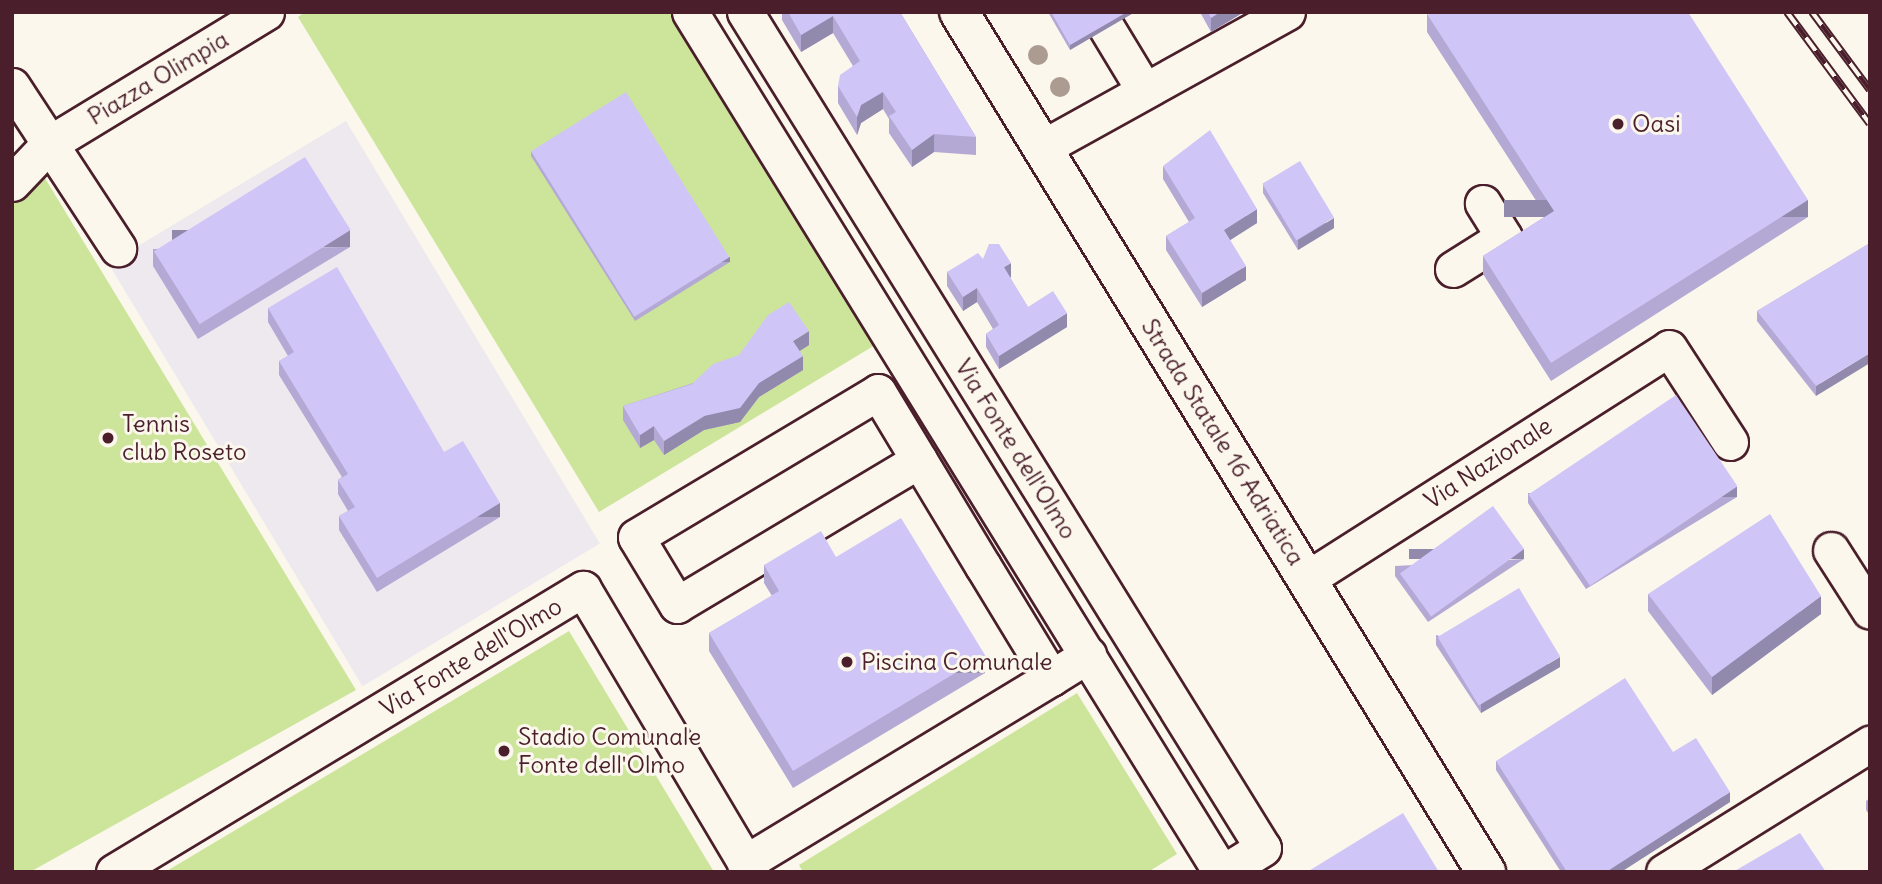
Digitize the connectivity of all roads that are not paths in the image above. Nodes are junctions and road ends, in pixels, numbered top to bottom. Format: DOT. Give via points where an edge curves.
graph roads {
  1 [pos="266,12"];
  2 [pos="690,12"];
  3 [pos="745,12"];
  4 [pos="959,12"];
  5 [pos="1097,12"];
  6 [pos="1287,12"];
  7 [pos="12,86"];
  8 [pos="1143,88"];
  9 [pos="49,144"];
  10 [pos="1042,148"];
  11 [pos="12,183"];
  12 [pos="1483,203"];
  13 [pos="118,248"];
  14 [pos="1453,269"];
  15 [pos="911,370"];
  16 [pos="878,391"];
  17 [pos="1730,442"];
  18 [pos="919,460"];
  19 [pos="1831,550"];
  20 [pos="1307,579"];
  21 [pos="1870,611"];
  22 [pos="1088,655"];
  23 [pos="1051,678"];
  24 [pos="1870,744"];
  25 [pos="748,867"];
  26 [pos="114,872"];
  27 [pos="1223,872"];
  28 [pos="1486,872"];
  29 [pos="1664,872"];
  1 -- 9 [label="street, Piazza Olimpia"];
  2 -- 15 [label="street, Via Fonte dell'Olmo"];
  3 -- 27 [label="street, Via Fonte dell'Olmo" via="1263,848"];
  4 -- 10 [label="main road, Strada Statale 16 Adriatica"];
  5 -- 8 [label="street"];
  6 -- 8 [label="street" via="1195,67"];
  7 -- 9 [label="street"];
  8 -- 10 [label="street"];
  9 -- 11 [label="street"];
  9 -- 13 [label="street"];
  10 -- 20 [label="main road, Strada Statale 16 Adriatica"];
  12 -- 14 [label="street" via="1504,237"];
  15 -- 16 [label="street"];
  15 -- 22 [label="street, Via Fonte dell'Olmo"];
  16 -- 18 [label="street"];
  16 -- 18 [label="street" via="636,537 642,548 677,605"];
  17 -- 20 [label="street, Via Nazionale" via="1669,348"];
  18 -- 23 [label="street"];
  19 -- 21 [label="street"];
  20 -- 28 [label="main road, Strada Statale 16 Adriatica"];
  22 -- 23 [label="street"];
  22 -- 27 [label="street, Via Fonte dell'Olmo"];
  23 -- 25 [label="street"];
  24 -- 29 [label="street"];
  25 -- 26 [label="street, Via Fonte dell'Olmo" via="583,589"];
}
